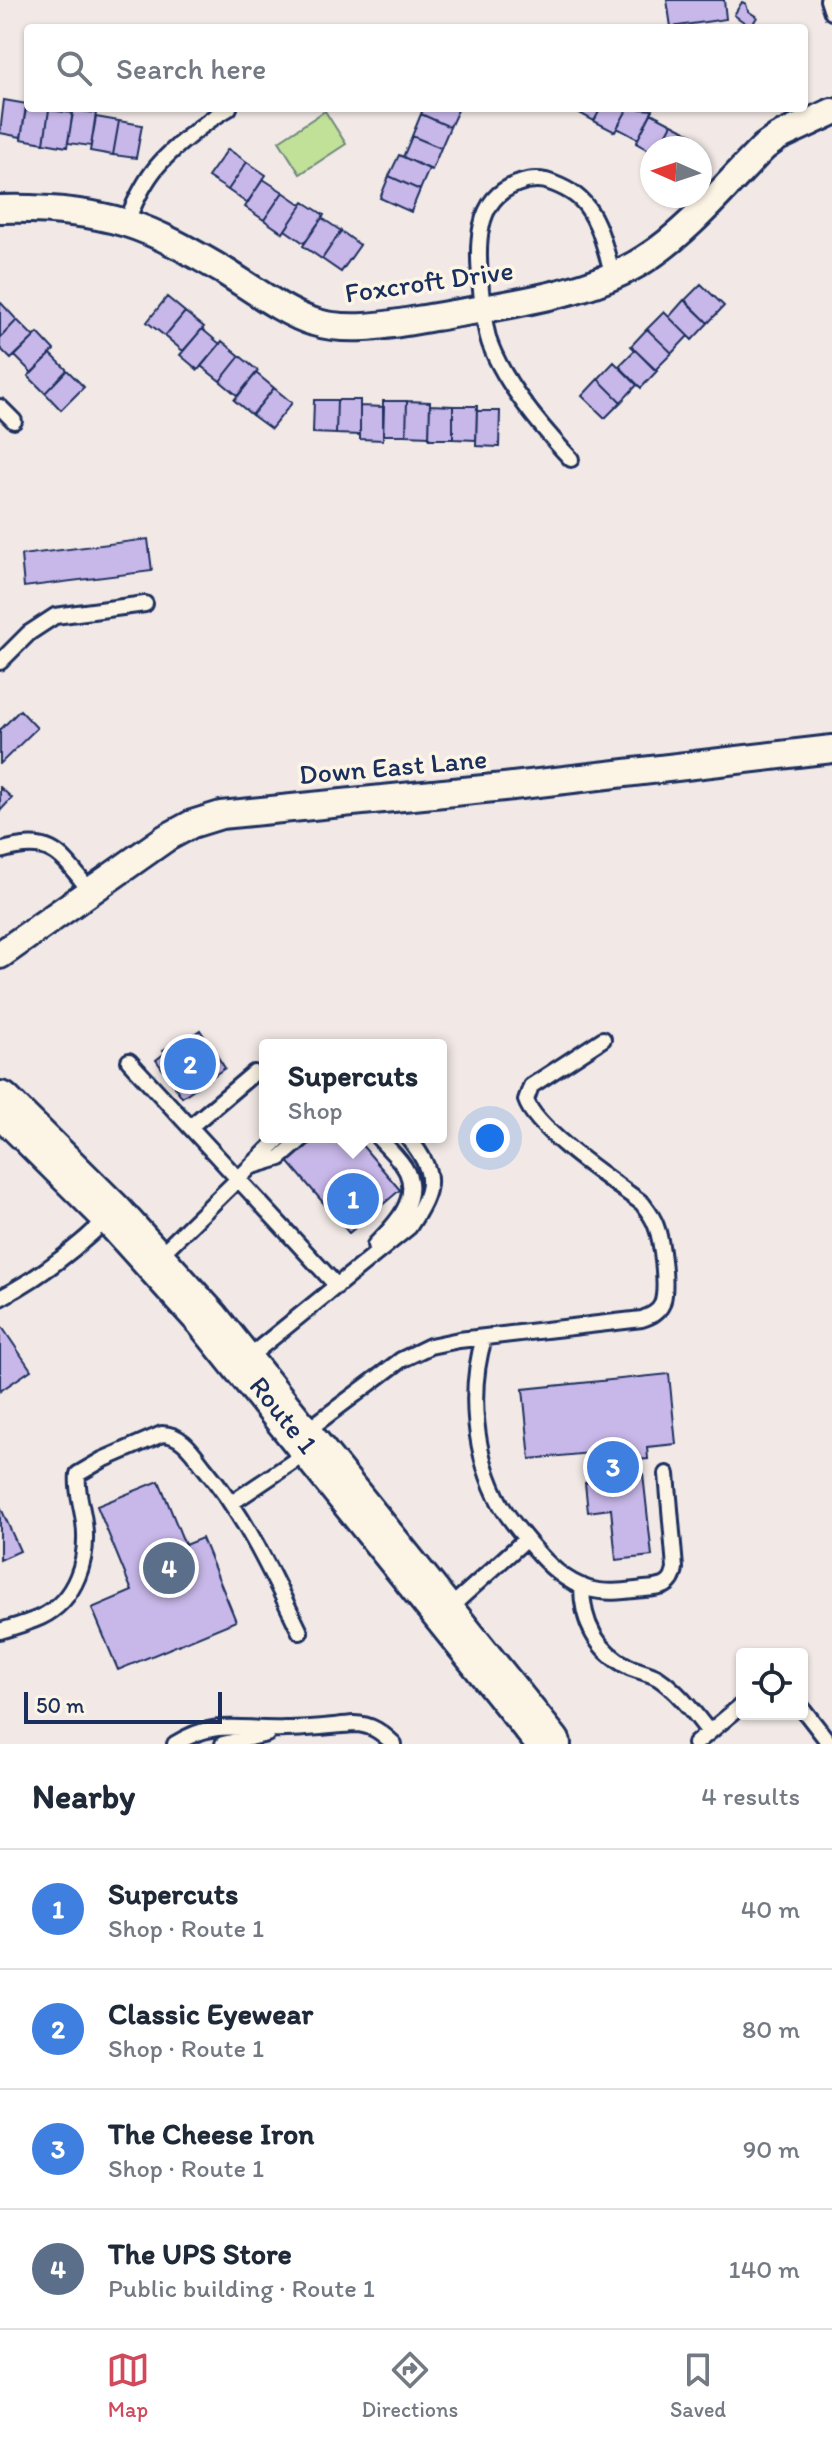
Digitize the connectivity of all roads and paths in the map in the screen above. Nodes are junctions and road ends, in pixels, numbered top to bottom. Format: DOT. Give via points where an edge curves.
graph roads {
  1 [pos="828,0"];
  2 [pos="832,12"];
  3 [pos="223,112"];
  4 [pos="832,112"];
  5 [pos="0,209"];
  6 [pos="126,223"];
  7 [pos="613,275"];
  8 [pos="483,309"];
  9 [pos="0,407"];
  10 [pos="14,421"];
  11 [pos="571,459"];
  12 [pos="145,604"];
  13 [pos="0,662"];
  14 [pos="832,749"];
  15 [pos="0,851"];
  16 [pos="90,891"];
  17 [pos="0,955"];
  18 [pos="603,1039"];
  19 [pos="129,1061"];
  20 [pos="254,1073"];
  21 [pos="0,1103"];
  22 [pos="190,1127"];
  23 [pos="275,1143"];
  24 [pos="297,1143"];
  25 [pos="383,1143"];
  26 [pos="412,1143"];
  27 [pos="250,1167"];
  28 [pos="239,1179"];
  29 [pos="112,1214"];
  30 [pos="155,1261"];
  31 [pos="343,1281"];
  32 [pos="0,1298"];
  33 [pos="484,1338"];
  34 [pos="242,1362"];
  35 [pos="307,1442"];
  36 [pos="667,1474"];
  37 [pos="233,1502"];
  38 [pos="526,1539"];
  39 [pos="582,1586"];
  40 [pos="443,1614"];
  41 [pos="0,1631"];
  42 [pos="300,1632"];
  43 [pos="736,1710"];
  44 [pos="808,1718"];
  45 [pos="283,1730"];
  46 [pos="709,1732"];
  47 [pos="823,1742"];
  48 [pos="175,1744"];
  49 [pos="223,1744"];
  50 [pos="394,1744"];
  51 [pos="549,1744"];
  52 [pos="695,1744"];
  1 -- 2 [label="lane"];
  3 -- 6 [label="lane" via="154,170"];
  4 -- 7 [label="street, Foxcroft Drive" via="764,147 677,234 647,258"];
  5 -- 6 [label="street, Foxcroft Drive" via="49,210"];
  6 -- 8 [label="street, Foxcroft Drive" via="197,255 314,322 350,327"];
  7 -- 8 [label="street, Foxcroft Drive"];
  7 -- 8 [label="lane" via="590,209 581,198 541,180 521,182 498,195 482,222 478,253"];
  8 -- 11 [label="lane" via="495,357 536,420"];
  9 -- 10 [label="lane"];
  12 -- 13 [label="lane" via="55,616"];
  14 -- 16 [label="street, Down East Lane" via="221,815 166,838"];
  15 -- 16 [label="lane" via="21,845 48,847"];
  16 -- 17 [label="street, Down East Lane"];
  18 -- 33 [label="lane" via="538,1080 526,1100 553,1133 652,1216 661,1247 661,1306 642,1319"];
  19 -- 22 [label="lane"];
  20 -- 22 [label="lane"];
  21 -- 29 [label="main road, Route 1"];
  22 -- 28 [label="lane"];
  23 -- 27 [label="lane"];
  24 -- 27 [label="lane" via="280,1158"];
  25 -- 31 [label="lane" via="409,1176 408,1201 393,1227"];
  26 -- 31 [label="lane" via="427,1165 424,1201 409,1227"];
  27 -- 28 [label="lane"];
  28 -- 30 [label="lane"];
  28 -- 31 [label="lane"];
  29 -- 30 [label="main road, Route 1"];
  29 -- 32 [label="lane" via="41,1274"];
  30 -- 34 [label="main road, Route 1"];
  31 -- 34 [label="lane"];
  33 -- 35 [label="lane" via="430,1346 401,1360"];
  33 -- 38 [label="lane" via="475,1380 479,1437 501,1506"];
  34 -- 35 [label="main road, Route 1"];
  35 -- 37 [label="lane"];
  35 -- 40 [label="main road, Route 1"];
  36 -- 39 [label="lane" via="672,1581 616,1592"];
  37 -- 41 [label="lane" via="184,1443 169,1434 92,1465 78,1474 85,1544 75,1583 57,1607"];
  37 -- 42 [label="lane"];
  38 -- 39 [label="lane" via="544,1561"];
  38 -- 40 [label="lane"];
  39 -- 46 [label="lane" via="584,1615 599,1645 629,1667 657,1677"];
  40 -- 51 [label="main road, Route 1"];
  43 -- 46 [label="lane"];
  44 -- 47 [label="lane"];
  45 -- 48 [label="lane" via="213,1728"];
  45 -- 49 [label="lane"];
  45 -- 50 [label="lane" via="366,1724"];
  46 -- 52 [label="lane"];
}
